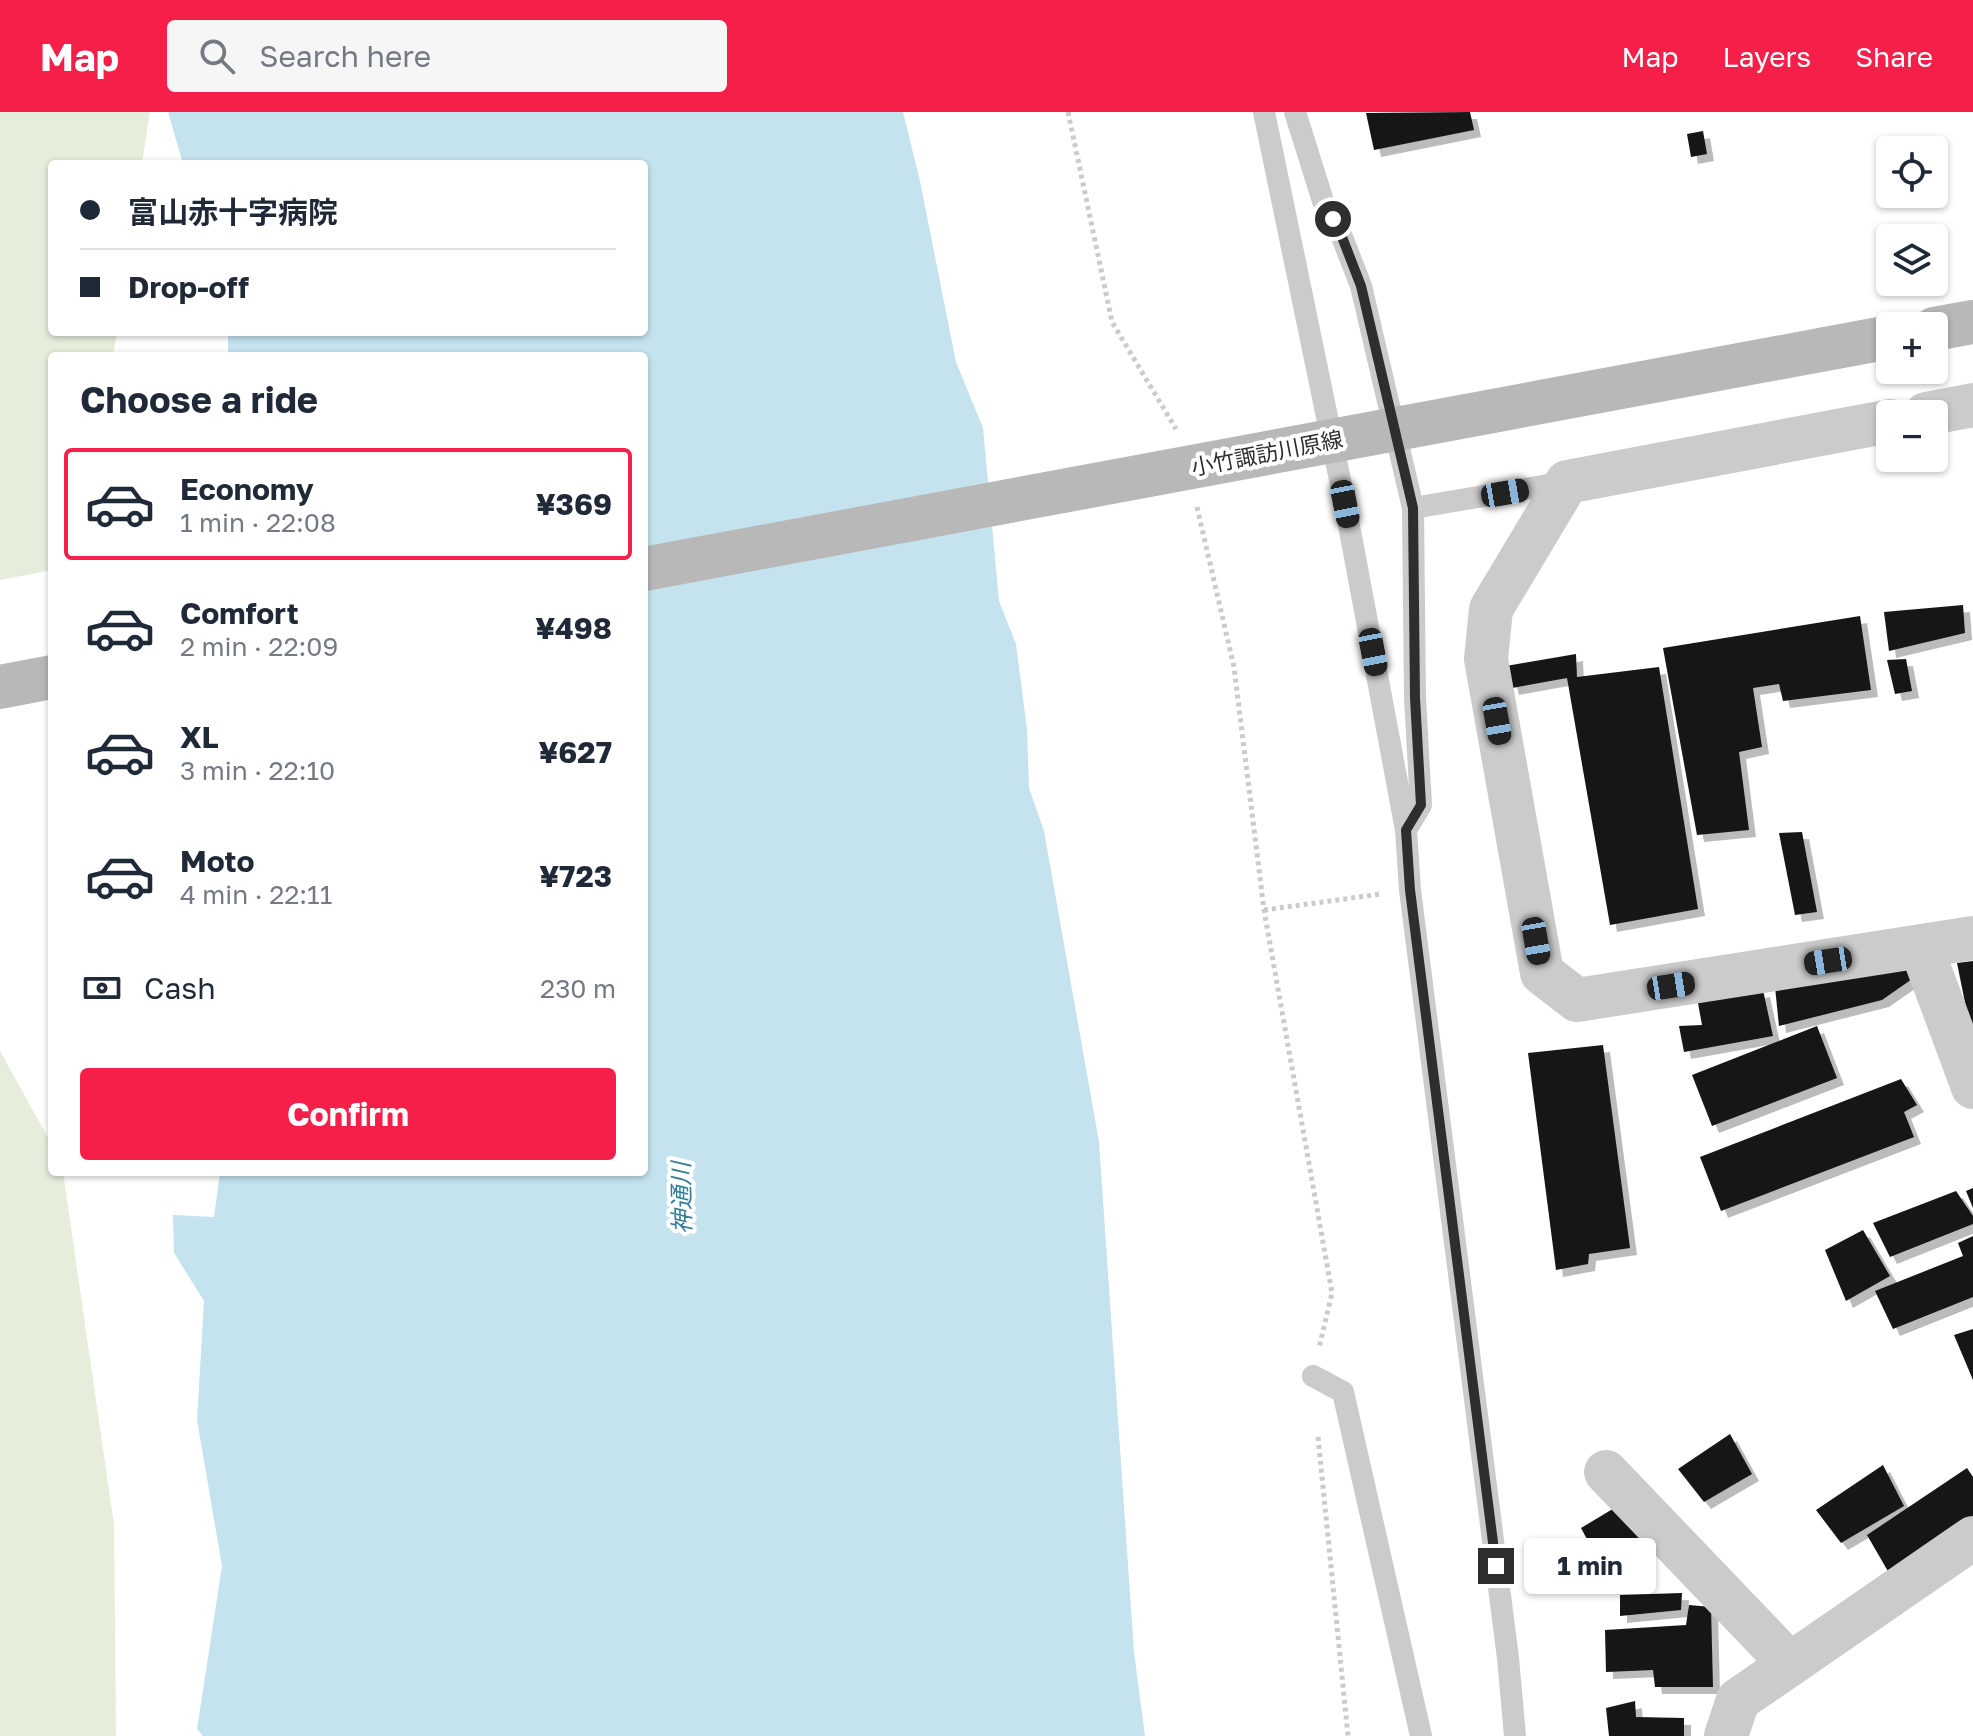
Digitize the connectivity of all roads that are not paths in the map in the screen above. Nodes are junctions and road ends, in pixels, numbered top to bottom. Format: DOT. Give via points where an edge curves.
graph roads {
  1 [pos="1264,112"];
  2 [pos="1295,112"];
  3 [pos="1973,322"];
  4 [pos="1948,326"];
  5 [pos="1876,340"];
  6 [pos="1973,405"];
  7 [pos="1948,410"];
  8 [pos="1876,424"];
  9 [pos="1567,482"];
  10 [pos="1413,508"];
  11 [pos="648,568"];
  12 [pos="48,678"];
  13 [pos="0,687"];
  14 [pos="1406,830"];
  15 [pos="1973,938"];
  16 [pos="1921,947"];
  17 [pos="1973,1087"];
  18 [pos="1313,1376"];
  19 [pos="1606,1472"];
  20 [pos="1973,1538"];
  21 [pos="1790,1664"];
  22 [pos="1421,1736"];
  23 [pos="1515,1736"];
  24 [pos="1726,1736"];
  1 -- 14 [label="lane"];
  2 -- 10 [label="lane" via="1323,201 1361,286"];
  3 -- 4 [label="main road"];
  5 -- 11 [label="main road, 小竹諏訪川原線, bridge"];
  6 -- 7 [label="street"];
  8 -- 9 [label="street"];
  9 -- 10 [label="lane"];
  9 -- 16 [label="street" via="1491,609 1486,659 1542,973 1577,1000"];
  10 -- 14 [label="lane" via="1421,805"];
  12 -- 13 [label="main road"];
  14 -- 23 [label="lane"];
  15 -- 16 [label="street"];
  16 -- 17 [label="street"];
  18 -- 22 [label="lane" via="1343,1392"];
  19 -- 21 [label="street"];
  20 -- 21 [label="street"];
  21 -- 24 [label="street" via="1738,1700"];
}
